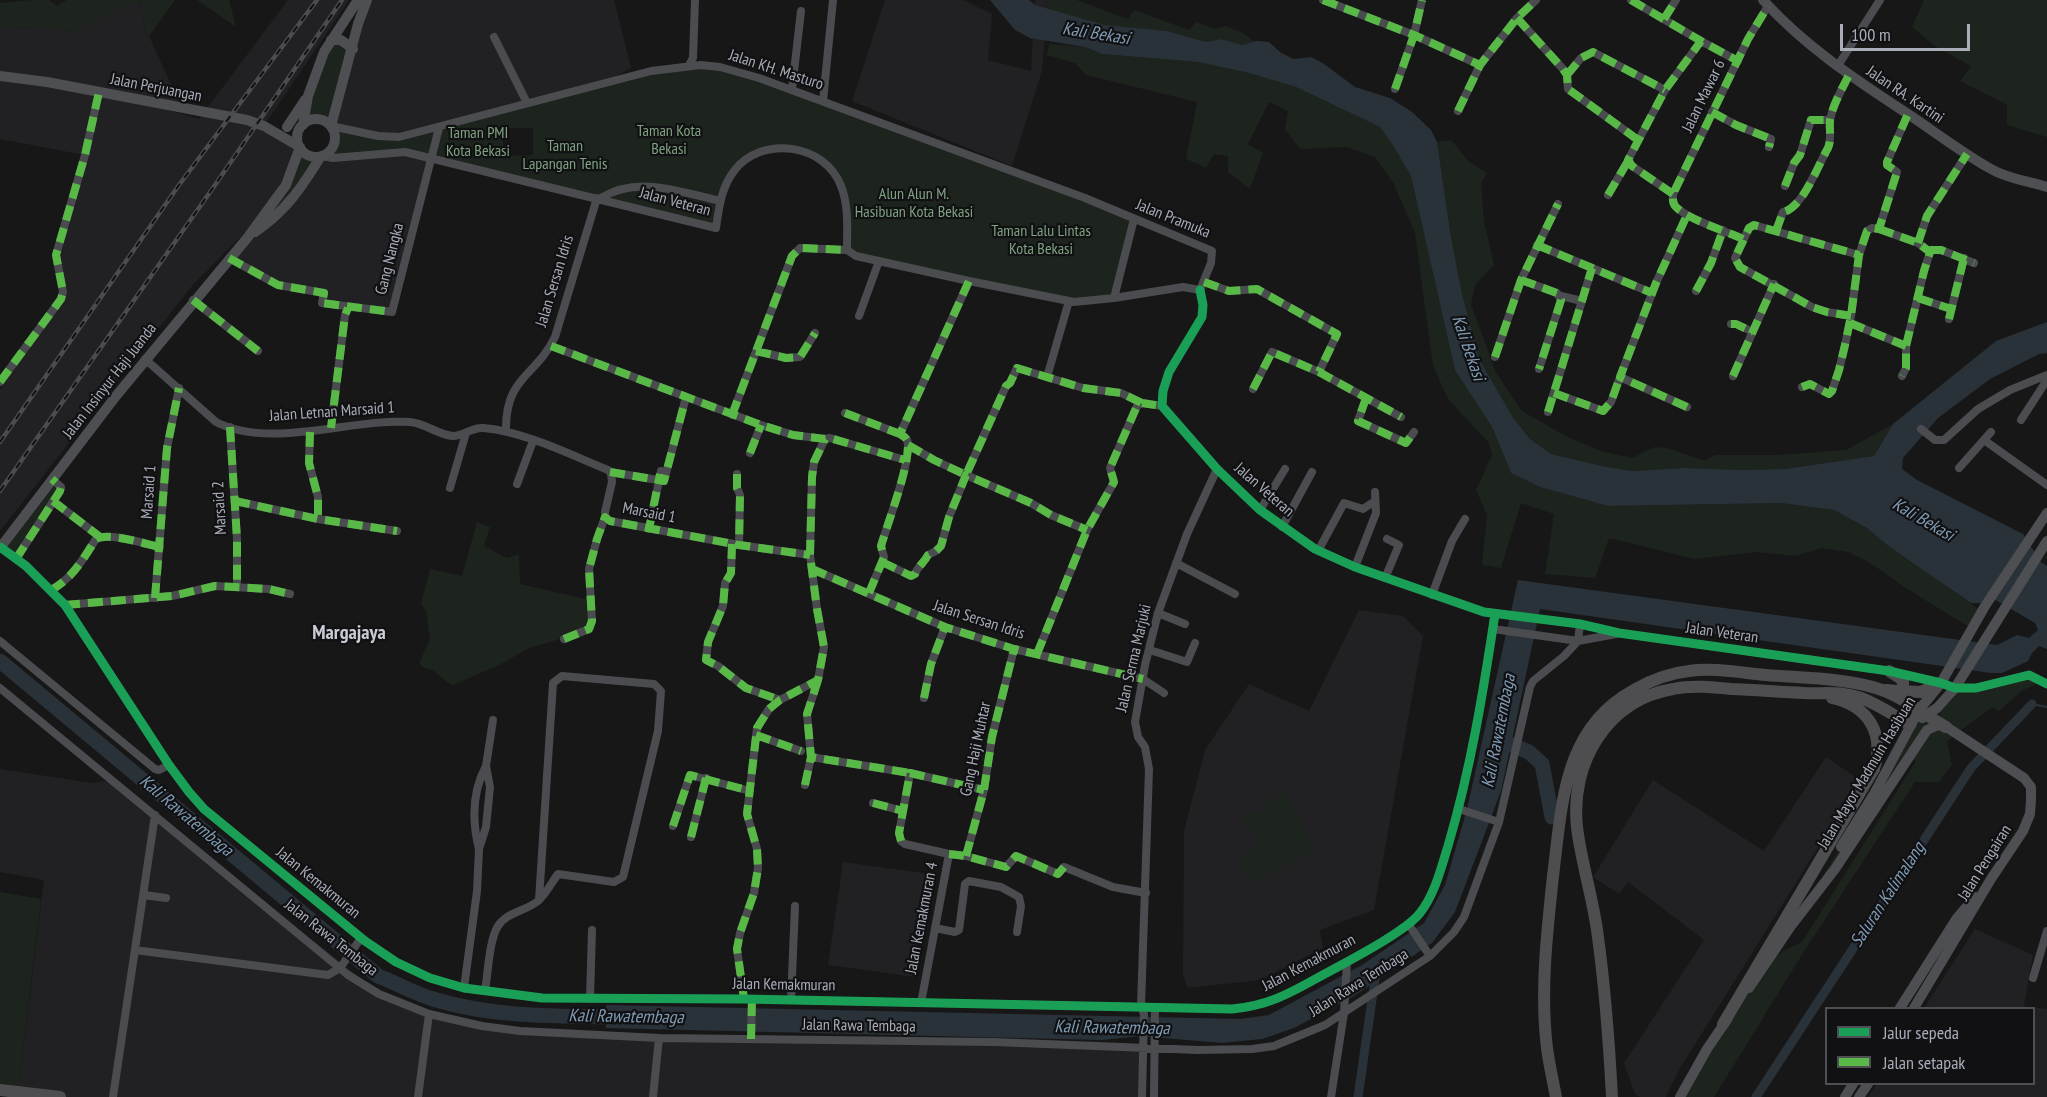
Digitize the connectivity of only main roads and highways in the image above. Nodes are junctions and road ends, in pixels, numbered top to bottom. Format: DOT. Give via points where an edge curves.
graph roads {
  1 [pos="358,0"];
  2 [pos="367,0"];
  3 [pos="1766,3"];
  4 [pos="331,40"];
  5 [pos="353,49"];
  6 [pos="0,76"];
  7 [pos="308,96"];
  8 [pos="264,126"];
  9 [pos="302,126"];
  10 [pos="331,126"];
  11 [pos="287,127"];
  12 [pos="300,147"];
  13 [pos="321,156"];
  14 [pos="2047,187"];
  15 [pos="248,237"];
  16 [pos="2047,513"];
  17 [pos="2047,541"];
  18 [pos="0,548"];
  19 [pos="1889,671"];
  20 [pos="1941,683"];
  21 [pos="1879,689"];
  22 [pos="1897,691"];
  23 [pos="1806,694"];
  24 [pos="1927,711"];
  25 [pos="1910,725"];
  26 [pos="1947,728"];
  27 [pos="1991,879"];
  28 [pos="1791,926"];
  29 [pos="1901,1007"];
  30 [pos="1915,1007"];
  31 [pos="1723,1024"];
  32 [pos="0,1090"];
  33 [pos="60,1097"];
  34 [pos="1556,1097"];
  35 [pos="1612,1097"];
  36 [pos="1680,1097"];
  1 -- 4 [label="main road"];
  2 -- 5 [label="main road"];
  3 -- 14 [label="main road, Jalan RA. Kartini" via="1837,67 1967,154 2013,179"];
  4 -- 5 [label="main road" via="341,40"];
  4 -- 7 [label="main road"];
  5 -- 10 [label="main road"];
  6 -- 8 [label="main road, Jalan Perjuangan"];
  7 -- 9 [label="main road"];
  7 -- 11 [label="main road"];
  8 -- 11 [label="main road"];
  8 -- 12 [label="main road, Jalan Perjuangan"];
  9 -- 10 [label="main road" via="315,119"];
  9 -- 11 [label="main road"];
  9 -- 12 [label="main road"];
  10 -- 13 [label="main road" via="335,143"];
  12 -- 13 [label="main road" via="310,156"];
  12 -- 15 [label="main road, Jalan Insinyur Haji Juanda" via="286,185"];
  13 -- 15 [label="main road, Jalan Insinyur Haji Juanda" via="301,189 271,221"];
  15 -- 18 [label="main road, Jalan Insinyur Haji Juanda" via="145,359"];
  16 -- 20 [label="main road, Jalan Mayor Madmuin Hasibuan" via="1984,606"];
  17 -- 24 [label="main road, Jalan Mayor Madmuin Hasibuan" via="1958,684"];
  19 -- 22 [label="highway" via="1903,680 1903,689"];
  20 -- 22 [label="highway" via="1921,692"];
  20 -- 24 [label="main road, Jalan Mayor Madmuin Hasibuan"];
  21 -- 22 [label="highway"];
  21 -- 24 [label="highway"];
  21 -- 34 [label="highway" via="1692,670 1645,684 1624,695 1593,723 1574,757 1559,823 1545,1001 1546,1048"];
  23 -- 25 [label="highway" via="1856,696"];
  23 -- 31 [label="highway" via="1842,700 1863,712 1876,732 1878,758"];
  23 -- 35 [label="highway" via="1696,686 1653,693 1616,715 1585,760 1577,809 1604,983"];
  24 -- 25 [label="main road"];
  24 -- 26 [label="highway"];
  25 -- 28 [label="main road, Jalan Mayor Madmuin Hasibuan" via="1874,794"];
  26 -- 27 [label="main road, Jalan Pengairan" via="2013,769 2031,787 2030,814 2023,831"];
  26 -- 28 [label="main road, Jalan Mayor Madmuin Hasibuan" via="1938,725 1927,730 1835,869"];
  27 -- 29 [label="main road" via="1957,918"];
  27 -- 30 [label="main road, Jalan Pengairan"];
  28 -- 31 [label="main road, Jalan Mayor Madmuin Hasibuan"];
  31 -- 36 [label="main road, Jalan Mayor Madmuin Hasibuan"];
  32 -- 33 [label="highway"];
}
